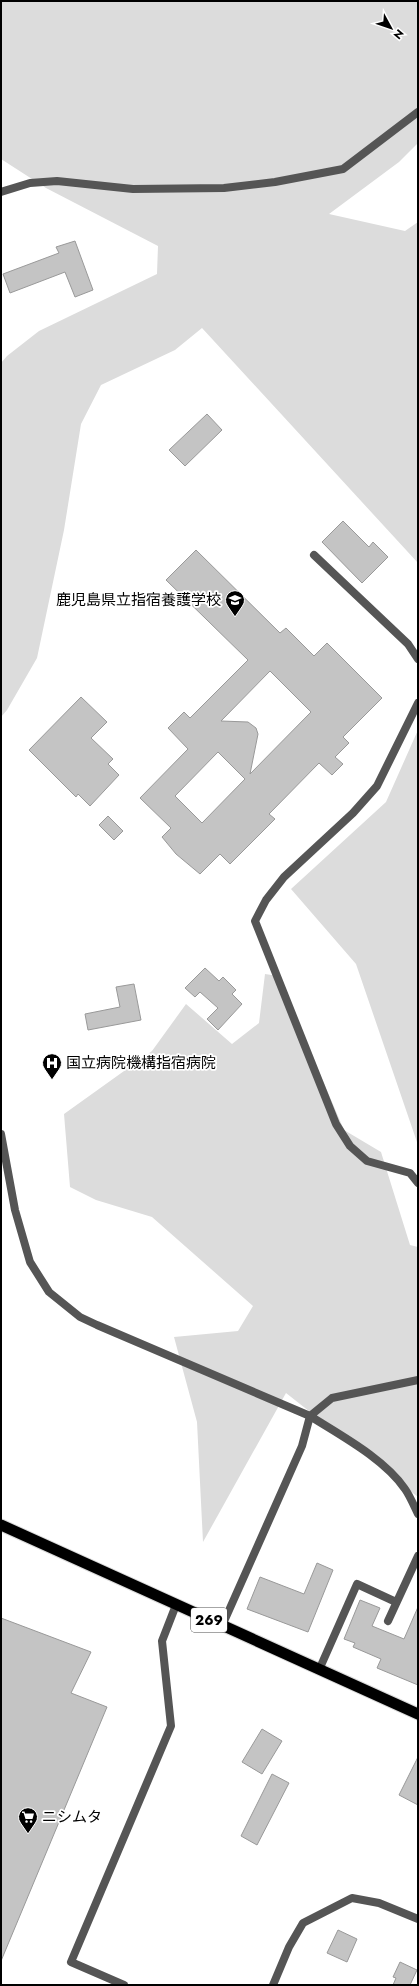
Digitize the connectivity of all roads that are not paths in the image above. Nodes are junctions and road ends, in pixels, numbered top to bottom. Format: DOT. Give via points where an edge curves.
graph roads {
  1 [pos="418,112"];
  2 [pos="1,192"];
  3 [pos="314,555"];
  4 [pos="418,659"];
  5 [pos="418,703"];
  6 [pos="1,1134"];
  7 [pos="418,1183"];
  8 [pos="418,1380"];
  9 [pos="310,1416"];
  10 [pos="418,1514"];
  11 [pos="1,1525"];
  12 [pos="418,1556"];
  13 [pos="396,1602"];
  14 [pos="176,1605"];
  15 [pos="388,1620"];
  16 [pos="222,1626"];
  17 [pos="320,1670"];
  18 [pos="418,1714"];
  19 [pos="418,1919"];
  20 [pos="124,1985"];
  21 [pos="273,1985"];
  1 -- 2 [label="street" via="344,169 275,182 224,188 133,189 57,181 30,184"];
  3 -- 4 [label="street" via="408,644"];
  5 -- 7 [label="street" via="377,786 353,813 284,877 254,921 336,1124 350,1146 367,1161 410,1173"];
  6 -- 9 [label="street" via="15,1210 30,1262 49,1292 80,1317"];
  8 -- 9 [label="street" via="332,1398"];
  9 -- 10 [label="street" via="355,1444 393,1475 405,1489"];
  9 -- 16 [label="street" via="302,1446"];
  11 -- 14 [label="highway, 269"];
  12 -- 13 [label="street"];
  13 -- 15 [label="street"];
  13 -- 17 [label="street" via="357,1584"];
  14 -- 16 [label="highway, 269"];
  14 -- 20 [label="street" via="162,1641 171,1726 70,1962"];
  16 -- 17 [label="highway, 269"];
  17 -- 18 [label="highway, 269"];
  19 -- 21 [label="street" via="379,1903 352,1898 303,1923 289,1947"];
}
